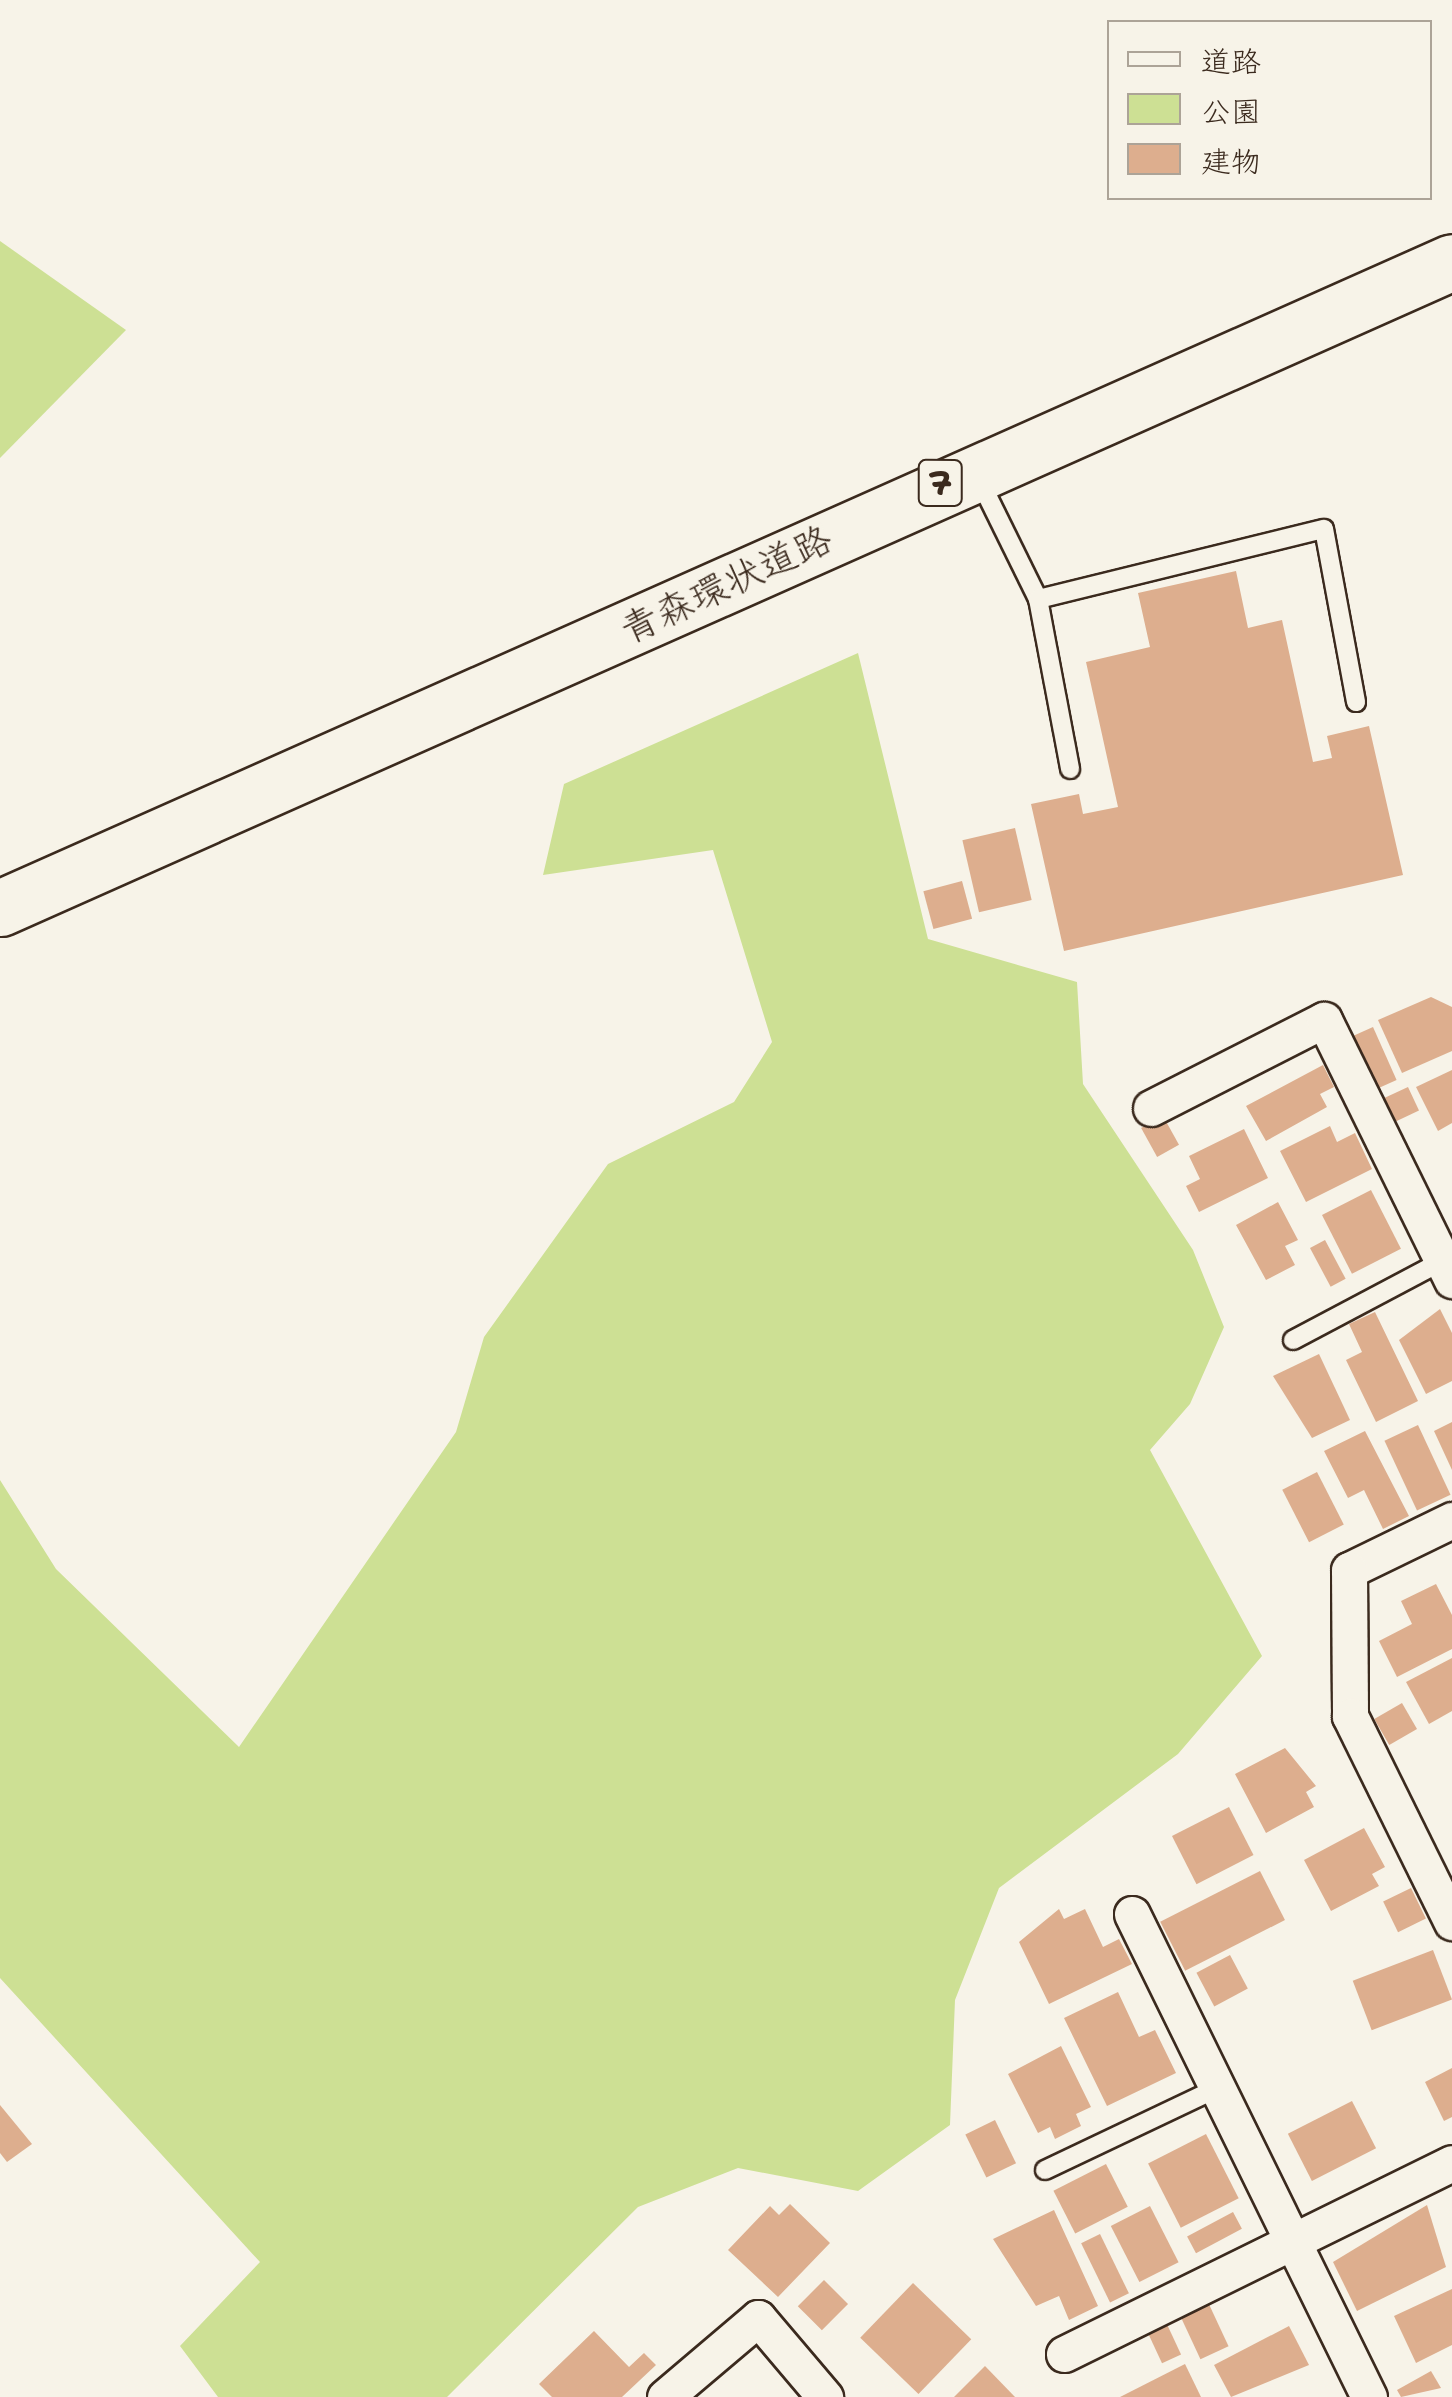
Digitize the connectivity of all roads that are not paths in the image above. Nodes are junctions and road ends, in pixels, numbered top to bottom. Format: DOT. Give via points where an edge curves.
graph roads {
  1 [pos="1442,265"];
  2 [pos="974,467"];
  3 [pos="1038,599"];
  4 [pos="1356,702"];
  5 [pos="1070,769"];
  6 [pos="0,908"];
  7 [pos="1150,1108"];
  8 [pos="1447,1270"];
  9 [pos="1294,1340"];
  10 [pos="1452,1520"];
  11 [pos="1132,1914"];
  12 [pos="1452,1922"];
  13 [pos="1218,2088"];
  14 [pos="1452,2163"];
  15 [pos="1045,2170"];
  16 [pos="1294,2240"];
  17 [pos="1064,2354"];
  18 [pos="665,2397"];
  19 [pos="825,2397"];
  20 [pos="1370,2397"];
  1 -- 2 [label="highway, 青森環状道路 / 7"];
  2 -- 3 [label="lane"];
  2 -- 6 [label="highway, 青森環状道路 / 7" via="455,711"];
  3 -- 4 [label="lane" via="1324,529"];
  3 -- 5 [label="lane"];
  7 -- 8 [label="street" via="1324,1020"];
  8 -- 9 [label="lane"];
  10 -- 12 [label="street" via="1349,1570 1349,1606 1350,1716"];
  11 -- 13 [label="street"];
  13 -- 15 [label="lane"];
  13 -- 16 [label="street"];
  14 -- 16 [label="street"];
  16 -- 17 [label="street"];
  16 -- 20 [label="street"];
  18 -- 19 [label="street" via="758,2318"];
}
